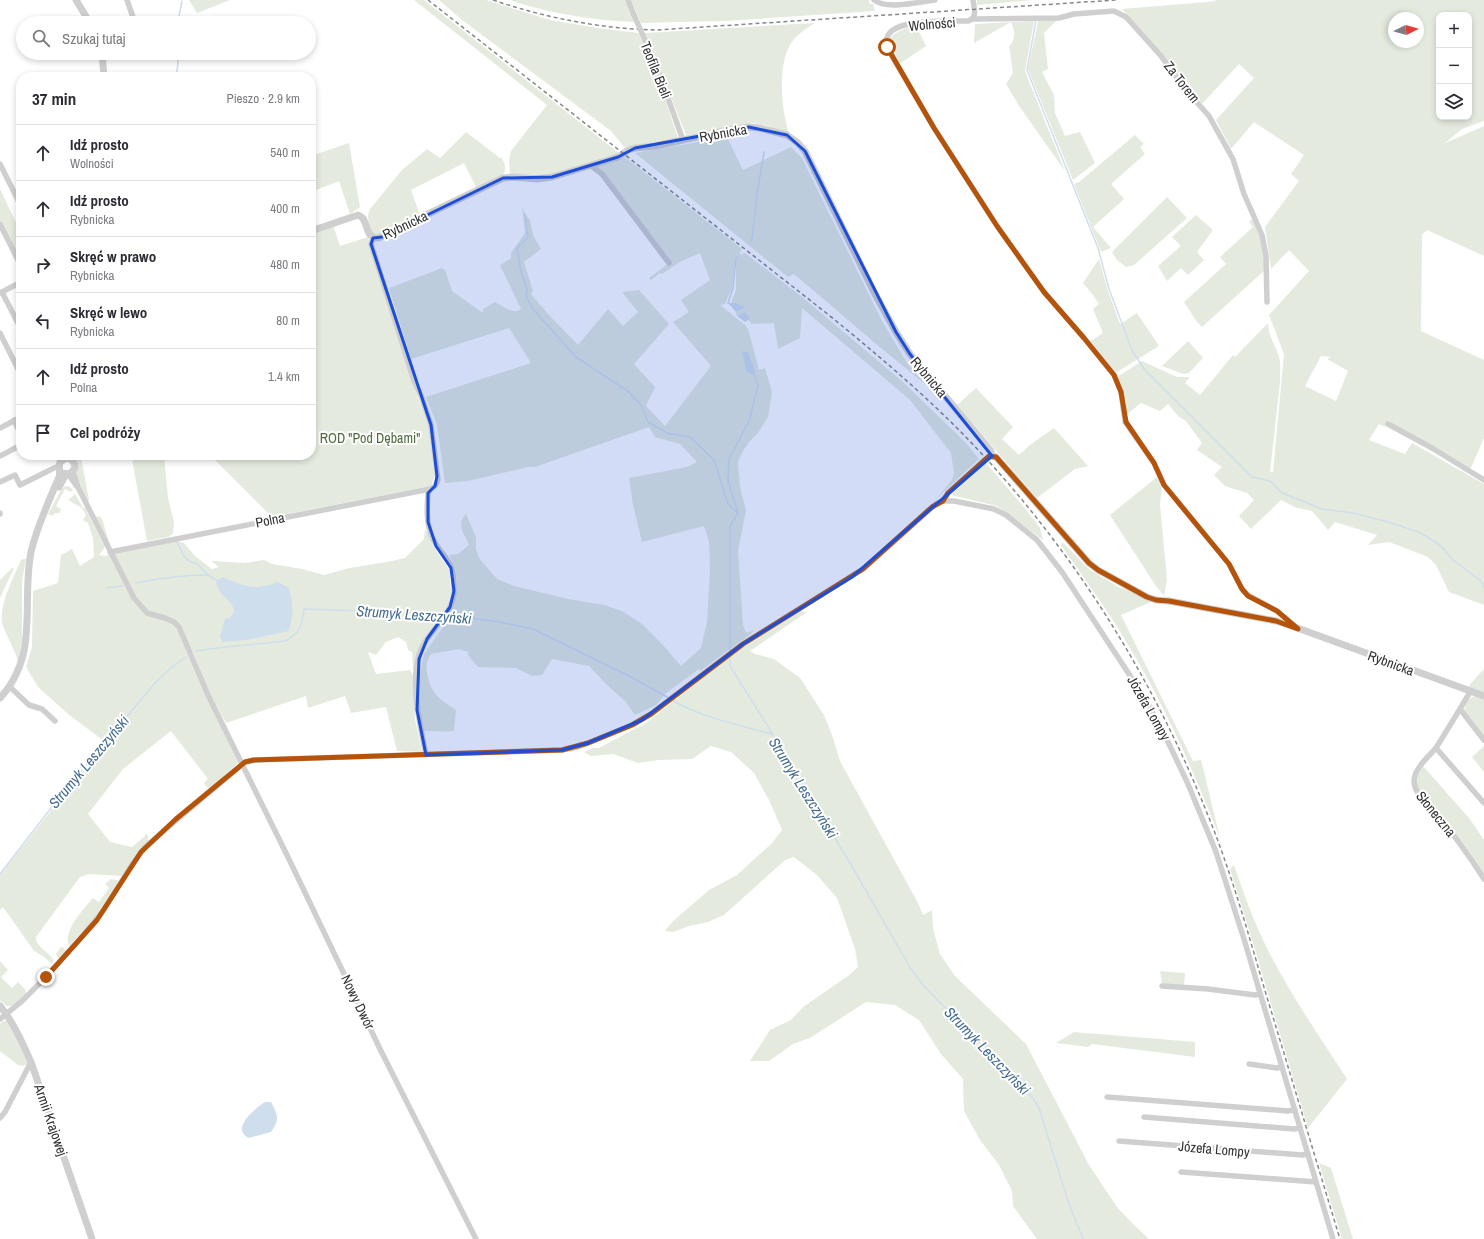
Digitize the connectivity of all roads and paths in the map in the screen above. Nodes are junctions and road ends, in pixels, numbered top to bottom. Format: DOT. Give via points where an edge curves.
graph roads {
  1 [pos="76,0"];
  2 [pos="127,0"];
  3 [pos="628,0"];
  4 [pos="874,0"];
  5 [pos="935,0"];
  6 [pos="973,0"];
  7 [pos="86,16"];
  8 [pos="133,16"];
  9 [pos="974,18"];
  10 [pos="103,60"];
  11 [pos="104,72"];
  12 [pos="683,140"];
  13 [pos="0,164"];
  14 [pos="590,165"];
  15 [pos="16,196"];
  16 [pos="0,224"];
  17 [pos="316,228"];
  18 [pos="373,238"];
  19 [pos="16,256"];
  20 [pos="669,263"];
  21 [pos="16,284"];
  22 [pos="1,292"];
  23 [pos="1268,302"];
  24 [pos="16,320"];
  25 [pos="0,333"];
  26 [pos="16,365"];
  27 [pos="1121,392"];
  28 [pos="14,420"];
  29 [pos="16,424"];
  30 [pos="1388,424"];
  31 [pos="0,428"];
  32 [pos="16,448"];
  33 [pos="0,456"];
  34 [pos="992,456"];
  35 [pos="71,460"];
  36 [pos="64,468"];
  37 [pos="1484,480"];
  38 [pos="72,481"];
  39 [pos="0,482"];
  40 [pos="62,482"];
  41 [pos="79,489"];
  42 [pos="430,489"];
  43 [pos="943,501"];
  44 [pos="44,513"];
  45 [pos="110,552"];
  46 [pos="1298,629"];
  47 [pos="10,687"];
  48 [pos="1470,692"];
  49 [pos="1484,696"];
  50 [pos="0,698"];
  51 [pos="1460,709"];
  52 [pos="55,721"];
  53 [pos="1484,740"];
  54 [pos="1436,748"];
  55 [pos="426,755"];
  56 [pos="242,764"];
  57 [pos="1484,804"];
  58 [pos="1484,879"];
  59 [pos="1162,986"];
  60 [pos="1260,994"];
  61 [pos="0,1006"];
  62 [pos="7,1014"];
  63 [pos="0,1019"];
  64 [pos="31,1062"];
  65 [pos="1249,1064"];
  66 [pos="1282,1067"];
  67 [pos="1107,1097"];
  68 [pos="1294,1110"];
  69 [pos="1144,1117"];
  70 [pos="0,1118"];
  71 [pos="1300,1128"];
  72 [pos="1120,1141"];
  73 [pos="1308,1154"];
  74 [pos="1181,1172"];
  75 [pos="1316,1182"];
  76 [pos="92,1239"];
  77 [pos="476,1239"];
  78 [pos="1333,1239"];
  1 -- 7 [label="street"];
  2 -- 8 [label="street"];
  3 -- 12 [label="street, Teofila Bieli, bridge"];
  4 -- 5 [label="street" via="889,5"];
  6 -- 9 [label="street"];
  9 -- 23 [label="street, Za Torem" via="1059,18 1074,14 1114,11 1126,17 1162,56 1185,89 1209,116 1233,159 1244,194 1262,235 1266,256"];
  9 -- 27 [label="street, Wolności" via="920,22 898,27 887,37 887,47 934,128 997,226 1044,292 1114,375"];
  10 -- 11 [label="street"];
  12 -- 14 [label="street, Rybnicka" via="635,148 618,157"];
  12 -- 34 [label="street, Rybnicka" via="749,127 782,134 798,143 805,151 896,332 910,354"];
  13 -- 15 [label="street"];
  14 -- 18 [label="street, Rybnicka" via="549,178 514,177 500,180 382,237"];
  14 -- 20 [label="street" via="602,174"];
  16 -- 19 [label="street"];
  17 -- 18 [label="street, Rybnicka" via="358,215 364,218 369,234"];
  18 -- 42 [label="street" via="371,244 414,381 431,425 438,480"];
  21 -- 22 [label="street"];
  22 -- 24 [label="street"];
  25 -- 26 [label="street"];
  27 -- 46 [label="street, Rybnicka" via="1126,422 1154,463 1164,485 1229,564 1248,596 1277,611"];
  28 -- 29 [label="street"];
  28 -- 31 [label="street"];
  30 -- 37 [label="street"];
  32 -- 33 [label="street"];
  34 -- 43 [label="street" via="948,493"];
  34 -- 46 [label="street, Rybnicka" via="996,457 1098,570 1156,600 1276,621"];
  35 -- 36 [label="street" via="75,468"];
  36 -- 38 [label="street"];
  36 -- 39 [label="street" via="54,468 20,486 15,475"];
  36 -- 40 [label="street"];
  36 -- 41 [label="street"];
  36 -- 44 [label="street"];
  38 -- 40 [label="street"];
  38 -- 41 [label="street"];
  40 -- 44 [label="street"];
  41 -- 45 [label="street"];
  42 -- 45 [label="street, Polna"];
  42 -- 55 [label="street" via="427,508 429,528 436,546 450,565 454,594 446,614 423,646 417,667 418,719"];
  43 -- 55 [label="street" via="932,507 852,577 772,624 651,714 632,725 588,743 562,750"];
  43 -- 60 [label="street, Józefa Lompy" via="994,509 1006,515 1037,540 1062,572 1119,657 1146,700 1188,784 1213,845"];
  44 -- 47 [label="street" via="29,566 25,649"];
  45 -- 56 [label="street" via="134,598 147,613 165,618 179,627"];
  46 -- 48 [label="street, Rybnicka"];
  47 -- 50 [label="street"];
  47 -- 52 [label="street" via="29,705 42,709"];
  48 -- 49 [label="street, Rybnicka"];
  48 -- 51 [label="street, Słoneczna"];
  51 -- 53 [label="street"];
  51 -- 54 [label="street, Słoneczna"];
  54 -- 57 [label="street"];
  54 -- 58 [label="street, Słoneczna" via="1415,775 1414,785 1419,795 1456,837"];
  55 -- 56 [label="street" via="254,760"];
  56 -- 62 [label="street" via="146,846 90,928 39,984"];
  56 -- 77 [label="street, Nowy Dwór" via="381,1051"];
  59 -- 60 [label="street"];
  60 -- 66 [label="street, Józefa Lompy"];
  61 -- 62 [label="street, Armii Krajowej"];
  62 -- 63 [label="street"];
  62 -- 64 [label="street, Armii Krajowej"];
  64 -- 70 [label="street"];
  64 -- 76 [label="street, Armii Krajowej"];
  65 -- 66 [label="street"];
  66 -- 68 [label="street, Józefa Lompy"];
  67 -- 68 [label="street"];
  68 -- 71 [label="street, Józefa Lompy"];
  69 -- 71 [label="street, Józefa Lompy"];
  71 -- 73 [label="street, Józefa Lompy"];
  72 -- 73 [label="street, Józefa Lompy"];
  73 -- 75 [label="street, Józefa Lompy"];
  74 -- 75 [label="street, Józefa Lompy"];
  75 -- 78 [label="street, Józefa Lompy"];
}
